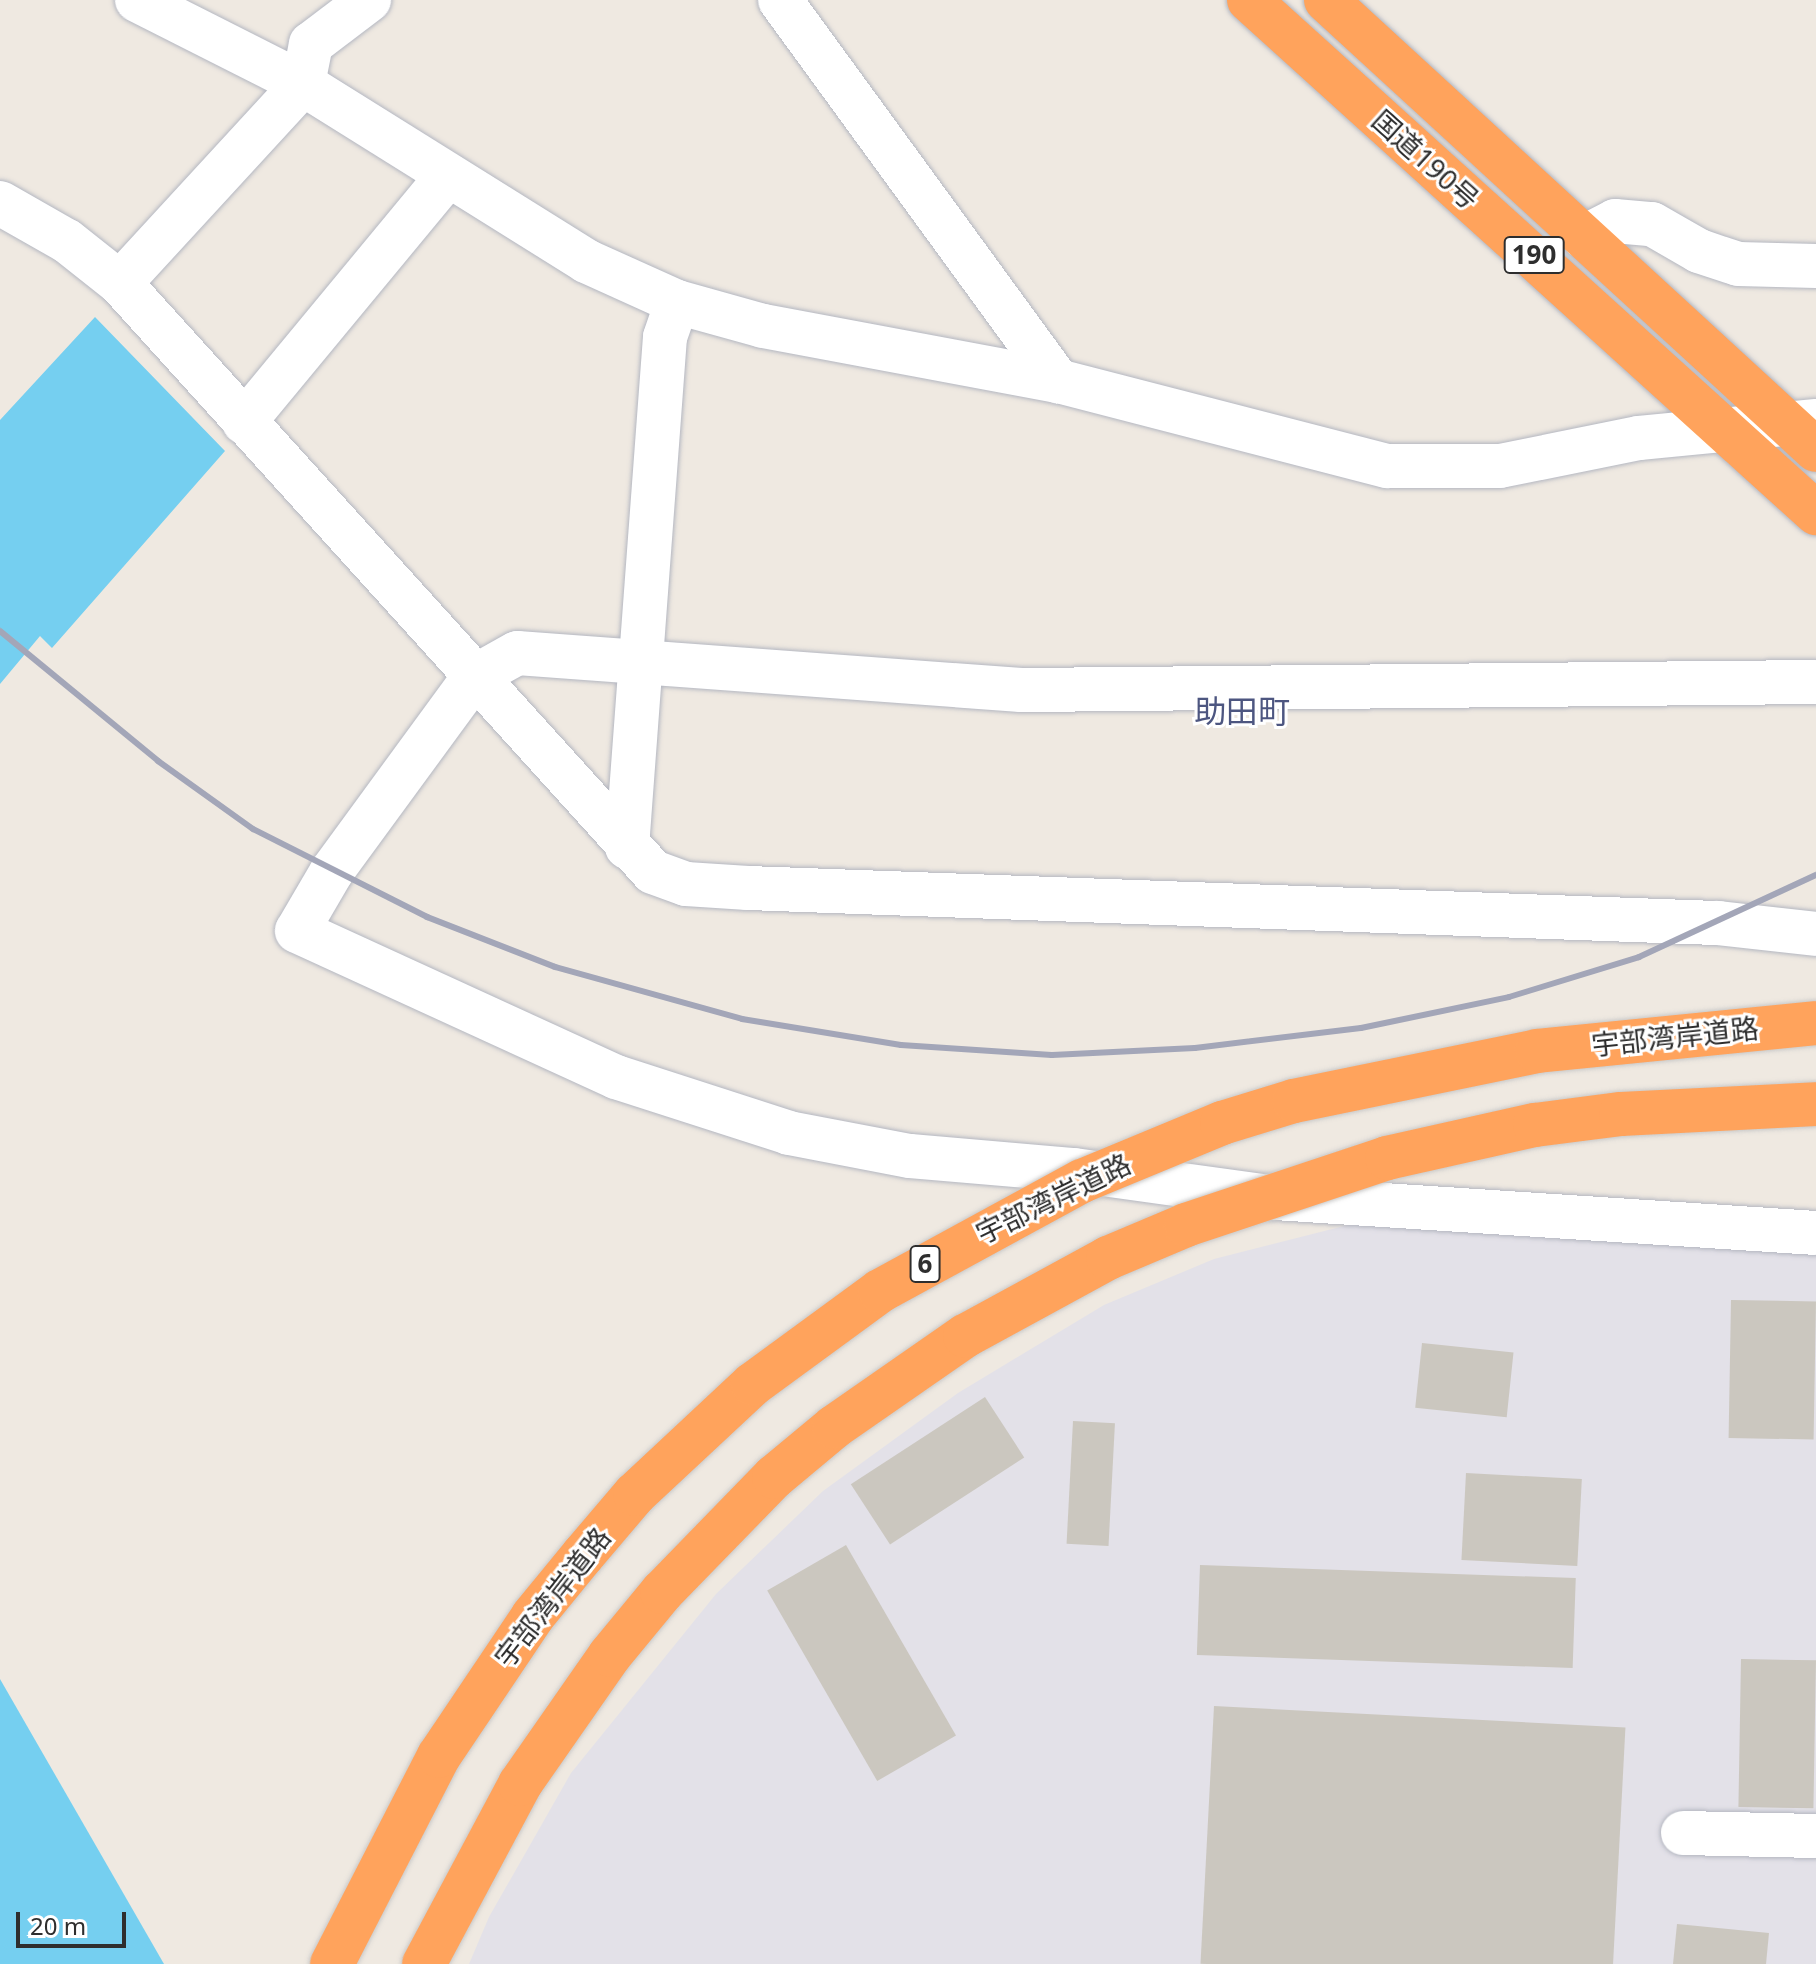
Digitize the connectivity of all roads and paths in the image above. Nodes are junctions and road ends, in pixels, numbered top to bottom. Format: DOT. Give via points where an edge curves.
graph roads {
  1 [pos="137,0"];
  2 [pos="369,0"];
  3 [pos="780,0"];
  4 [pos="1326,0"];
  5 [pos="1257,2"];
  6 [pos="303,84"];
  7 [pos="447,177"];
  8 [pos="0,203"];
  9 [pos="1584,237"];
  10 [pos="1816,266"];
  11 [pos="120,283"];
  12 [pos="677,302"];
  13 [pos="1058,381"];
  14 [pos="244,422"];
  15 [pos="1726,428"];
  16 [pos="1807,432"];
  17 [pos="1816,513"];
  18 [pos="638,662"];
  19 [pos="474,677"];
  20 [pos="1816,682"];
  21 [pos="627,847"];
  22 [pos="1816,934"];
  23 [pos="1816,1023"];
  24 [pos="1816,1104"];
  25 [pos="1816,1233"];
  26 [pos="1683,1833"];
  27 [pos="1816,1836"];
  28 [pos="332,1964"];
  29 [pos="424,1964"];
  1 -- 6 [label="street"];
  2 -- 6 [label="street" via="311,44"];
  3 -- 13 [label="street"];
  4 -- 9 [label="highway, 国道190号 / 190"];
  5 -- 15 [label="highway, 国道190号 / 190"];
  6 -- 7 [label="street"];
  6 -- 11 [label="street"];
  7 -- 12 [label="street" via="586,261"];
  7 -- 14 [label="street"];
  8 -- 11 [label="street" via="67,241"];
  9 -- 10 [label="street" via="1615,221 1652,224 1699,251 1738,264"];
  9 -- 16 [label="highway, 国道190号 / 190"];
  11 -- 14 [label="street"];
  12 -- 13 [label="street" via="763,326"];
  12 -- 18 [label="street" via="665,337"];
  13 -- 15 [label="street" via="1387,466 1500,466 1639,438"];
  14 -- 19 [label="street"];
  15 -- 16 [label="street"];
  15 -- 17 [label="highway, 国道190号 / 190"];
  18 -- 19 [label="street" via="517,653"];
  18 -- 20 [label="street" via="1021,690"];
  18 -- 21 [label="street"];
  19 -- 21 [label="street"];
  19 -- 25 [label="street" via="332,871 297,931 616,1077 789,1133 910,1156 1074,1170 1275,1198"];
  21 -- 22 [label="street" via="653,872 686,884 1718,923"];
  23 -- 28 [label="highway, 宇部湾岸道路 / 6, bridge" via="1537,1051 1294,1101 1222,1123 1082,1181 880,1291 753,1384 693,1437 573,1567 439,1756"];
  24 -- 29 [label="highway, bridge" via="1621,1114 1535,1125 1387,1158 1247,1202 1108,1258 965,1336 834,1427 774,1477 662,1592 610,1655 520,1784"];
  26 -- 27 [label="street"];
}
